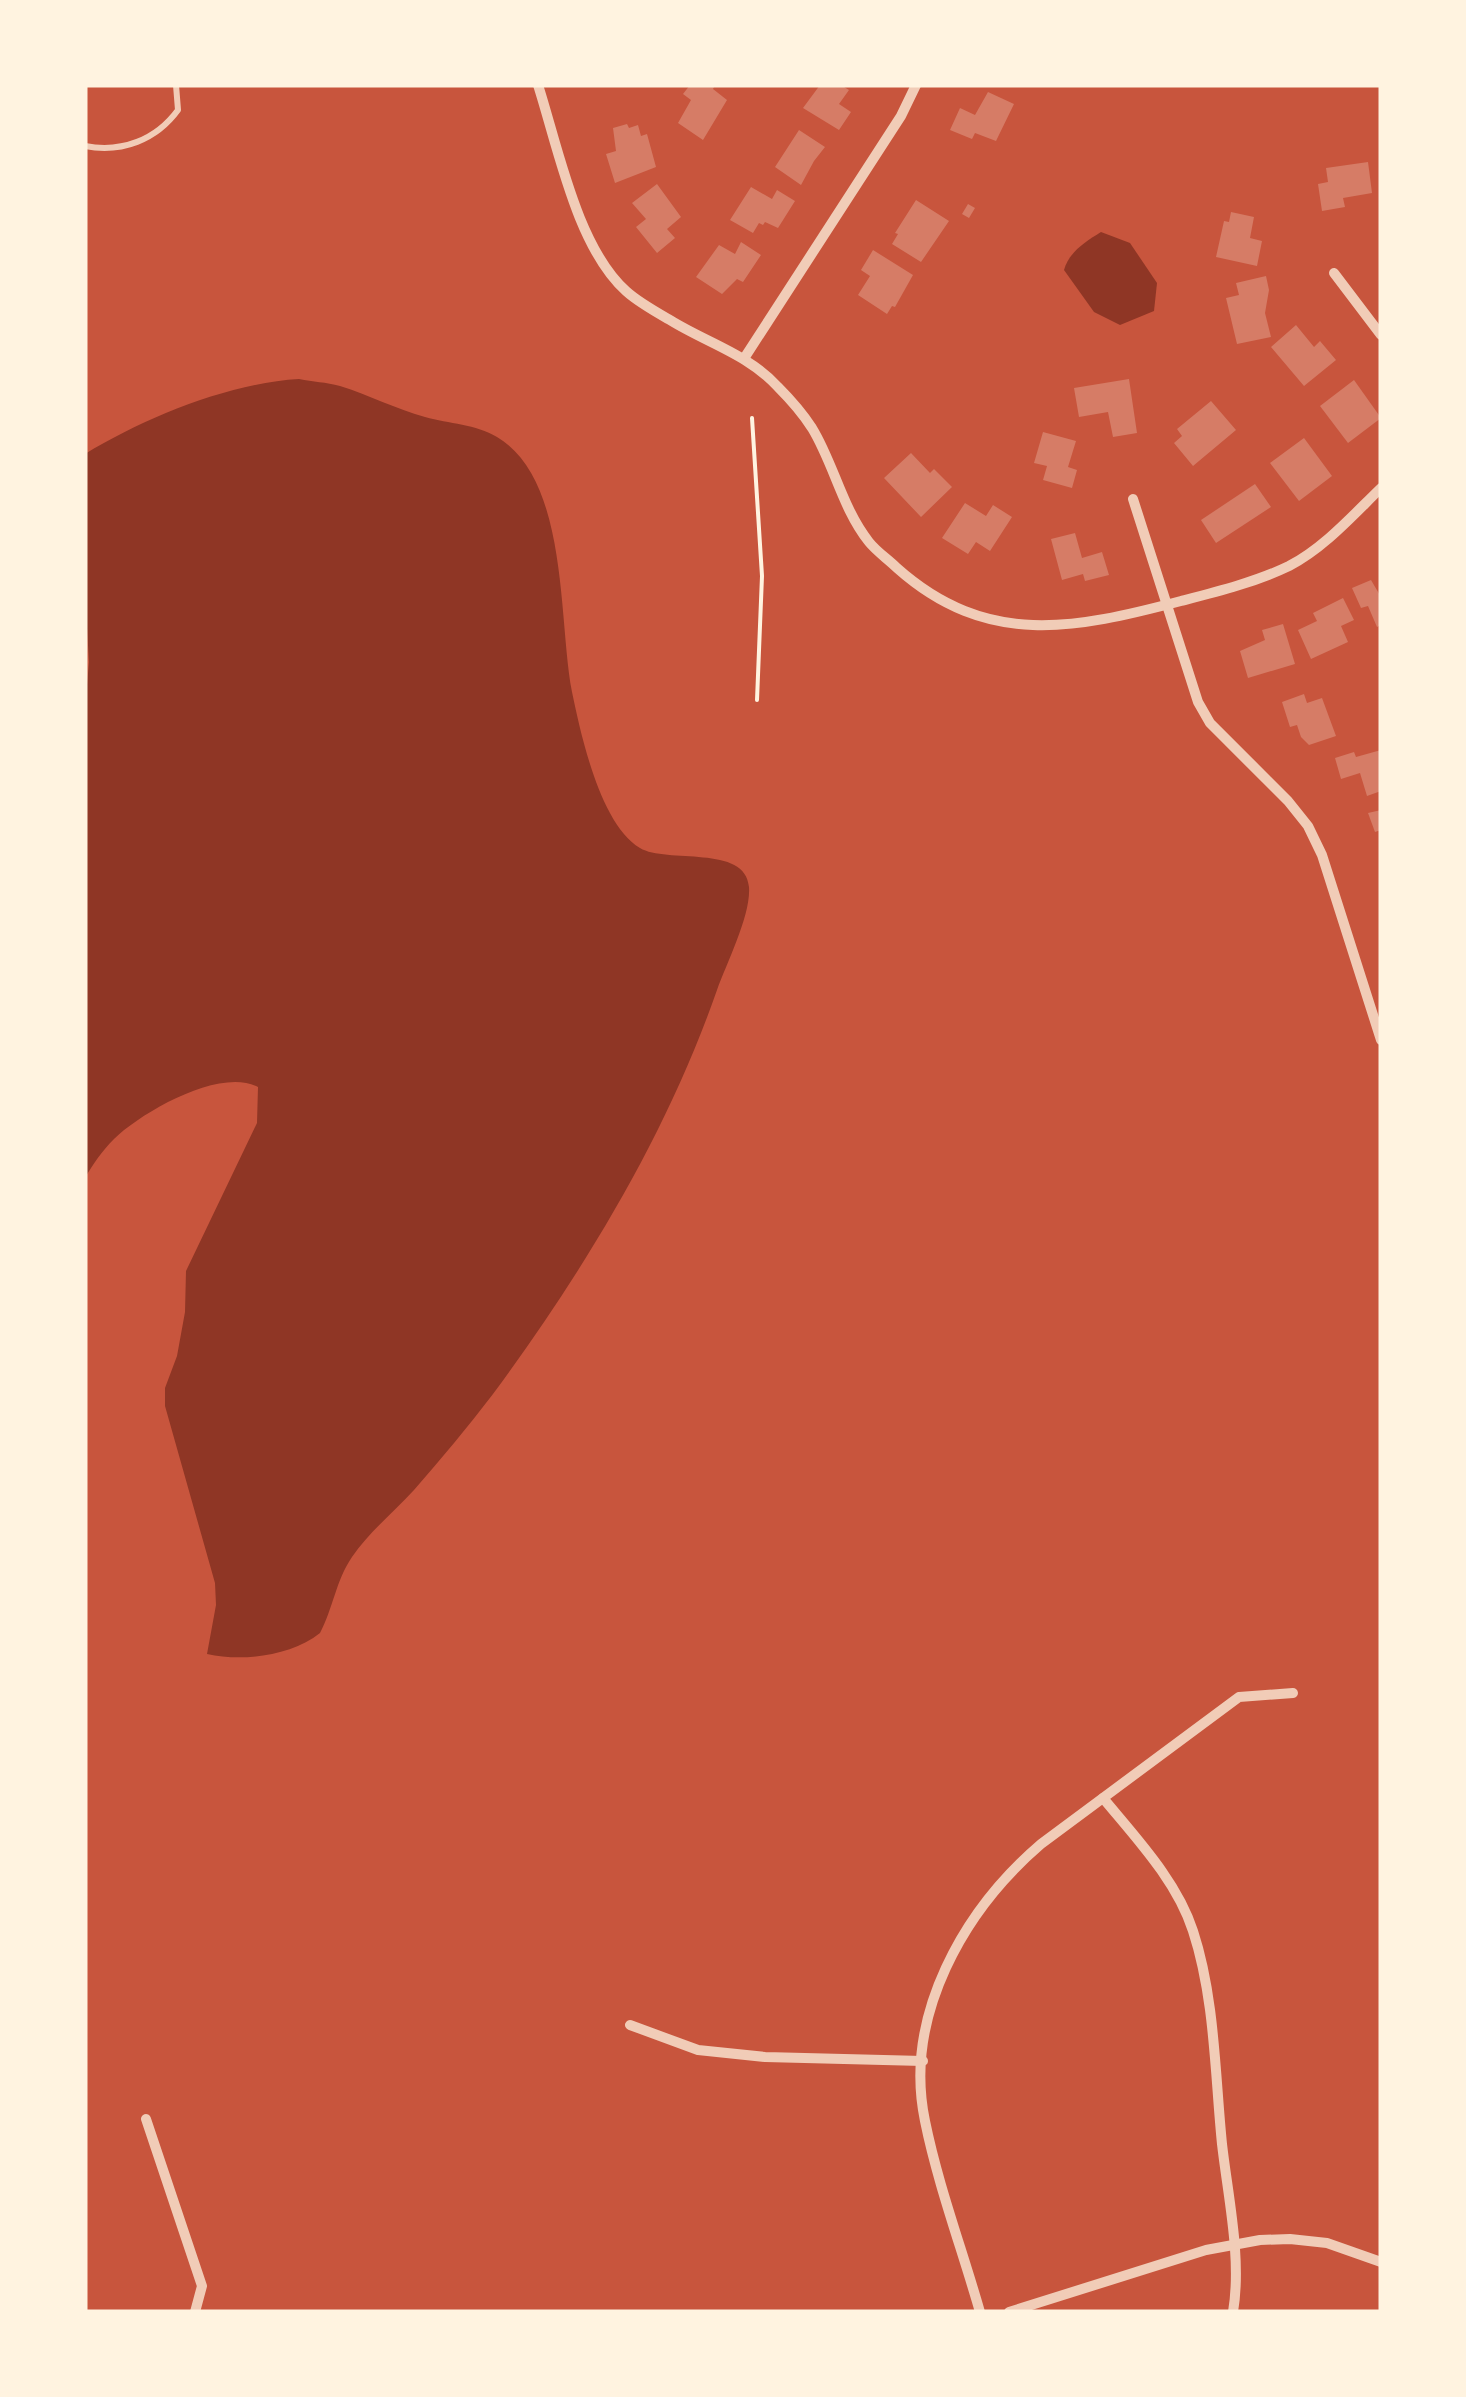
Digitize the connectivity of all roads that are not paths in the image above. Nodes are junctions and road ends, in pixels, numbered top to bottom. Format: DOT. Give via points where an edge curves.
graph roads {
  1 [pos="176,85"];
  2 [pos="538,85"];
  3 [pos="916,85"];
  4 [pos="85,146"];
  5 [pos="1334,273"];
  6 [pos="1381,335"];
  7 [pos="745,357"];
  8 [pos="1381,488"];
  9 [pos="1132,499"];
  10 [pos="1167,605"];
  11 [pos="1381,1040"];
  12 [pos="1293,1692"];
  13 [pos="1104,1798"];
  14 [pos="630,2026"];
  15 [pos="923,2061"];
  16 [pos="146,2119"];
  17 [pos="1233,2245"];
  18 [pos="1381,2262"];
  19 [pos="195,2312"];
  20 [pos="980,2312"];
  21 [pos="1008,2312"];
  22 [pos="1233,2312"];
  1 -- 4 [label="lane" via="178,110 154,136 103,149"];
  2 -- 7 [label="street" via="595,253 626,292"];
  3 -- 7 [label="street"];
  5 -- 6 [label="street"];
  7 -- 10 [label="street" via="812,429 870,543 949,605 1000,623 1046,626"];
  8 -- 10 [label="street" via="1289,566"];
  9 -- 10 [label="street"];
  10 -- 11 [label="street" via="1210,723 1308,826"];
  12 -- 13 [label="street" via="1239,1697"];
  13 -- 15 [label="street" via="1012,1870 975,1914 939,1988"];
  13 -- 17 [label="street" via="1170,1883 1193,1930"];
  14 -- 15 [label="street" via="698,2050"];
  15 -- 20 [label="street" via="924,2120"];
  16 -- 19 [label="street" via="202,2286"];
  17 -- 18 [label="street" via="1290,2238"];
  17 -- 21 [label="street"];
  17 -- 22 [label="street"];
}
